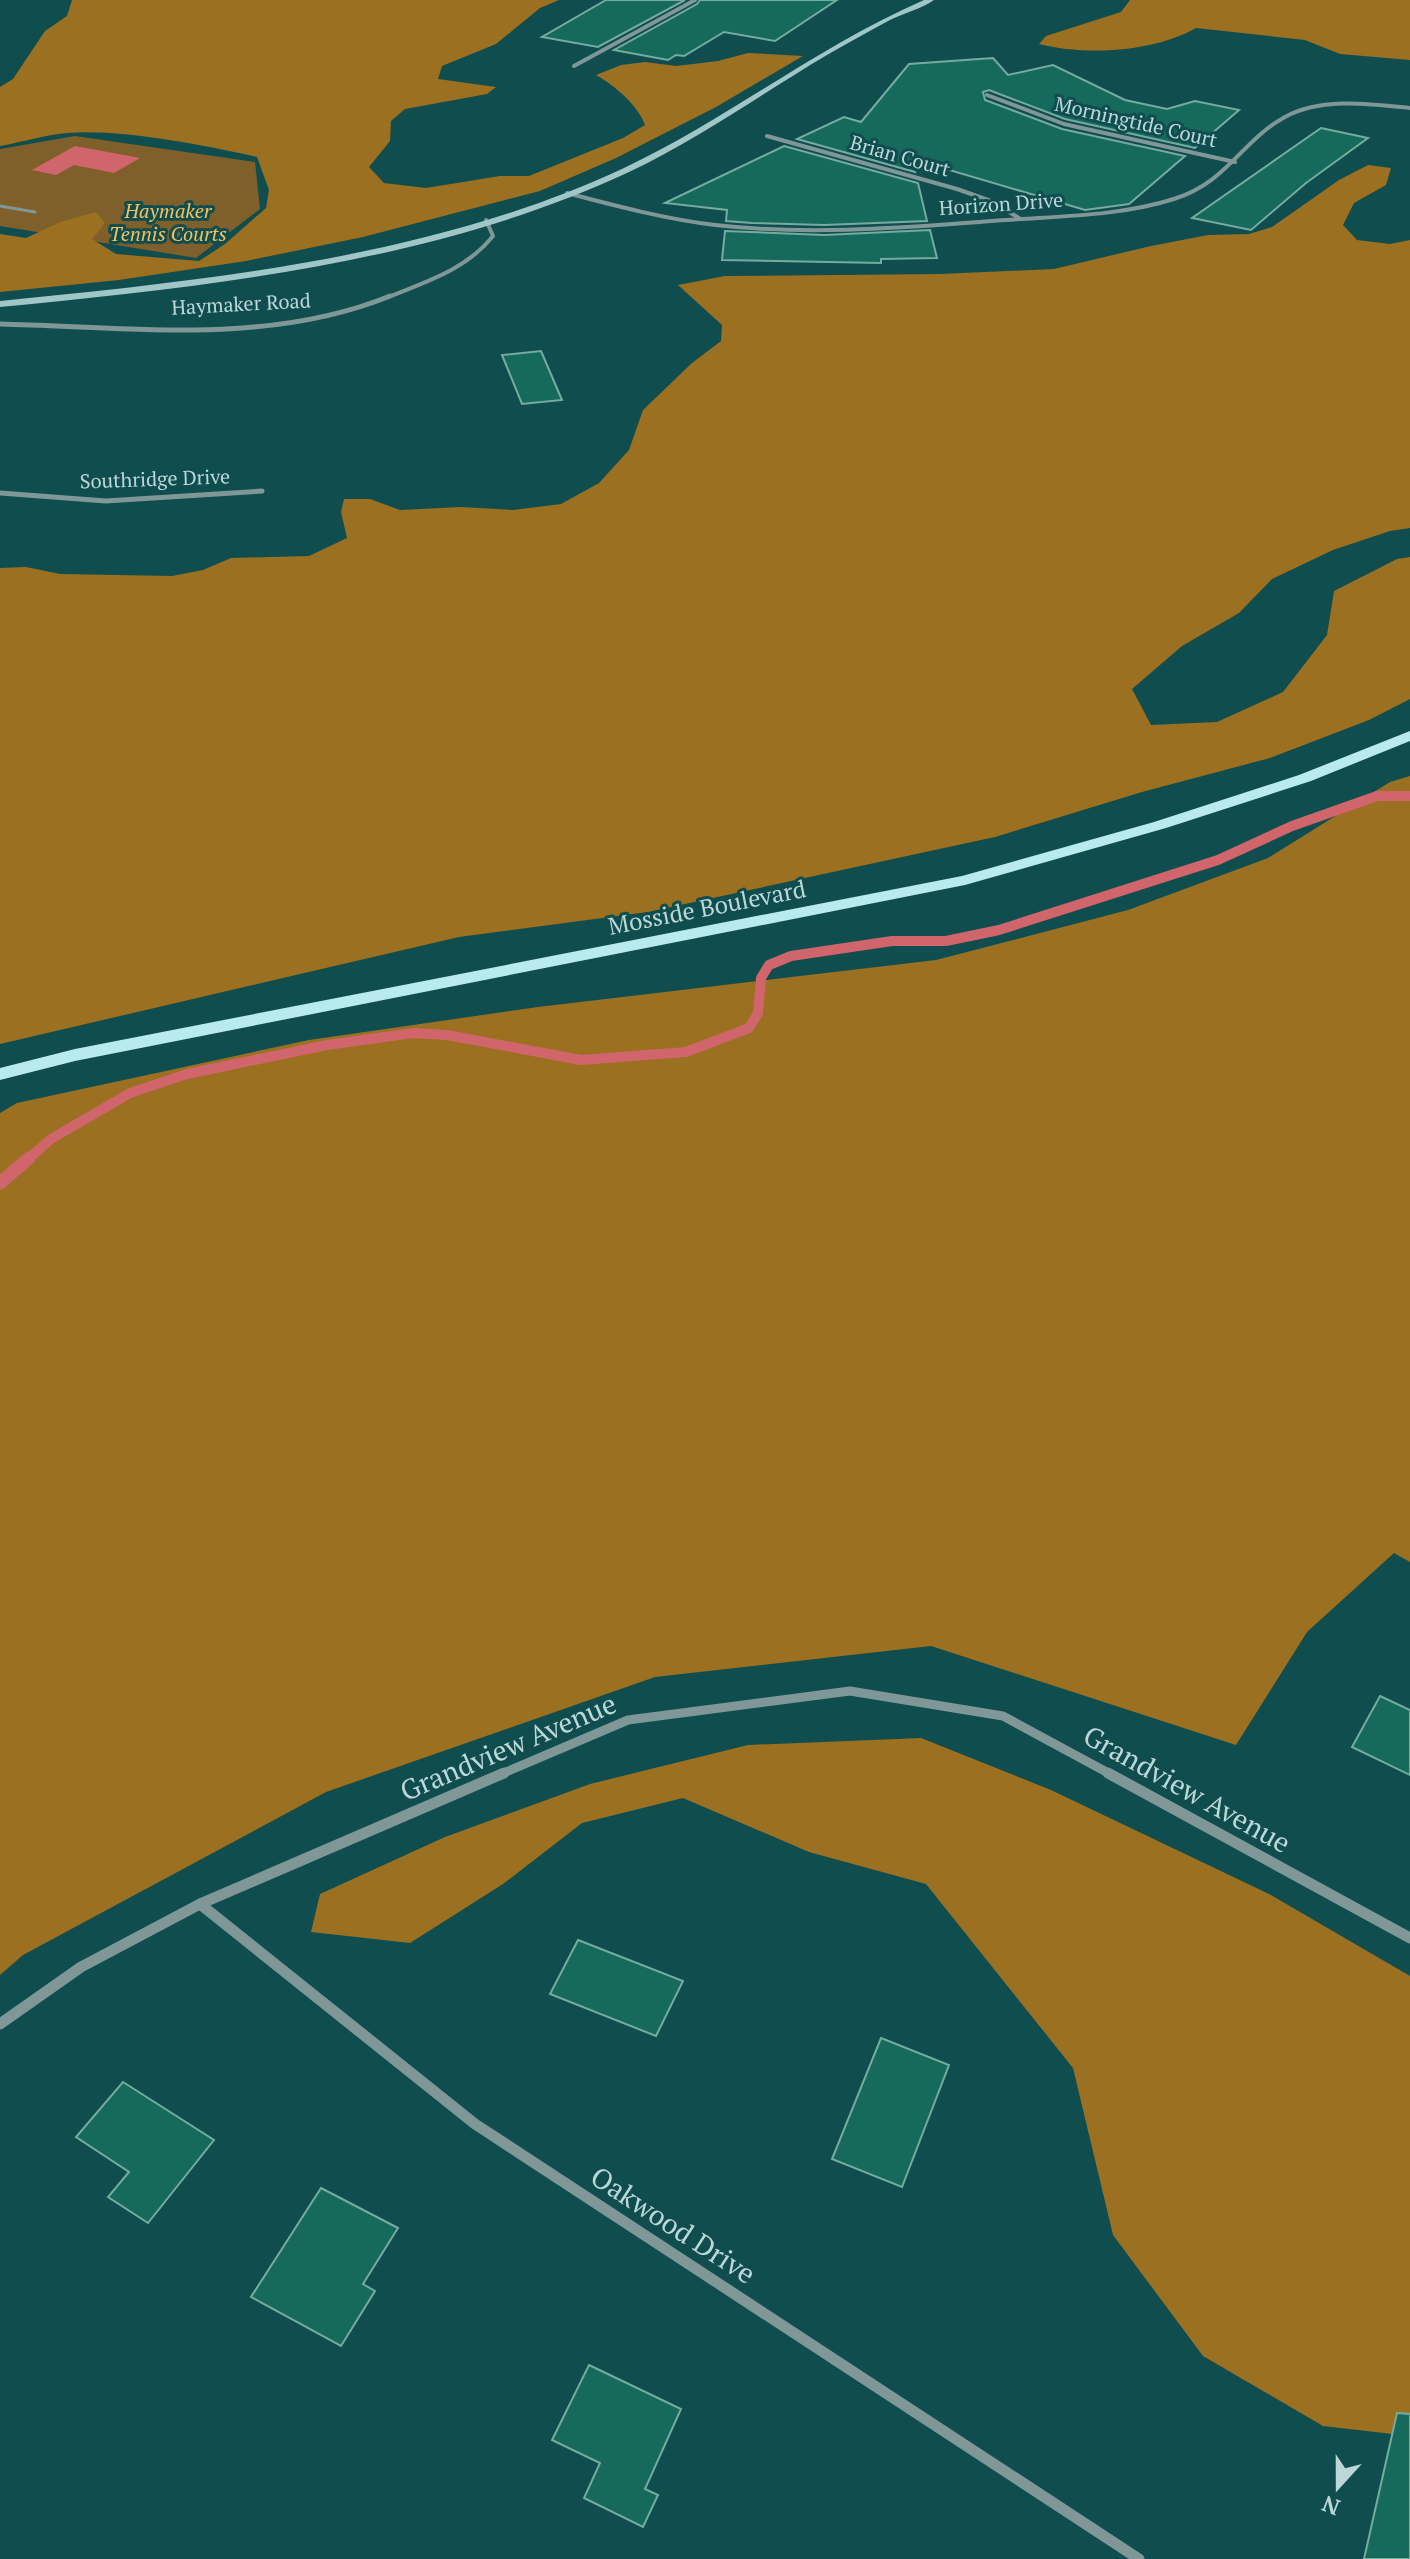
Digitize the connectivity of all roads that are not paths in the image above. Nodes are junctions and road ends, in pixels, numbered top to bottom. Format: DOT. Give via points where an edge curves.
graph roads {
  1 [pos="695,0"];
  2 [pos="930,0"];
  3 [pos="574,66"];
  4 [pos="987,95"];
  5 [pos="1410,108"];
  6 [pos="767,136"];
  7 [pos="1235,162"];
  8 [pos="567,193"];
  9 [pos="0,206"];
  10 [pos="35,212"];
  11 [pos="1020,218"];
  12 [pos="486,220"];
  13 [pos="0,304"];
  14 [pos="0,324"];
  15 [pos="262,491"];
  16 [pos="0,493"];
  17 [pos="1410,736"];
  18 [pos="0,1074"];
  19 [pos="200,1904"];
  20 [pos="1410,1938"];
  21 [pos="0,2024"];
  22 [pos="1139,2559"];
  1 -- 3 [label="street"];
  2 -- 8 [label="main road, Haymaker Road" via="876,26 685,140"];
  4 -- 7 [label="street, Morningtide Court" via="1064,124"];
  5 -- 7 [label="street, Horizon Drive" via="1338,106 1287,116"];
  6 -- 11 [label="street, Brian Court" via="957,189"];
  7 -- 11 [label="street, Horizon Drive" via="1190,193 1142,206"];
  8 -- 11 [label="street, Horizon Drive" via="655,216 771,230 877,229"];
  8 -- 12 [label="main road, Haymaker Road"];
  9 -- 10 [label="lane"];
  12 -- 13 [label="main road, Haymaker Road" via="252,274"];
  12 -- 14 [label="street, Haymaker Road" via="493,236 460,268 379,301 299,323"];
  15 -- 16 [label="street, Southridge Drive" via="106,501"];
  17 -- 18 [label="main road, Mosside Boulevard" via="1291,783 965,880"];
  19 -- 20 [label="street, Grandview Avenue" via="628,1720 850,1691 1003,1716"];
  19 -- 21 [label="street, Grandview Avenue" via="81,1967"];
  19 -- 22 [label="street, Oakwood Drive" via="475,2124"];
}
